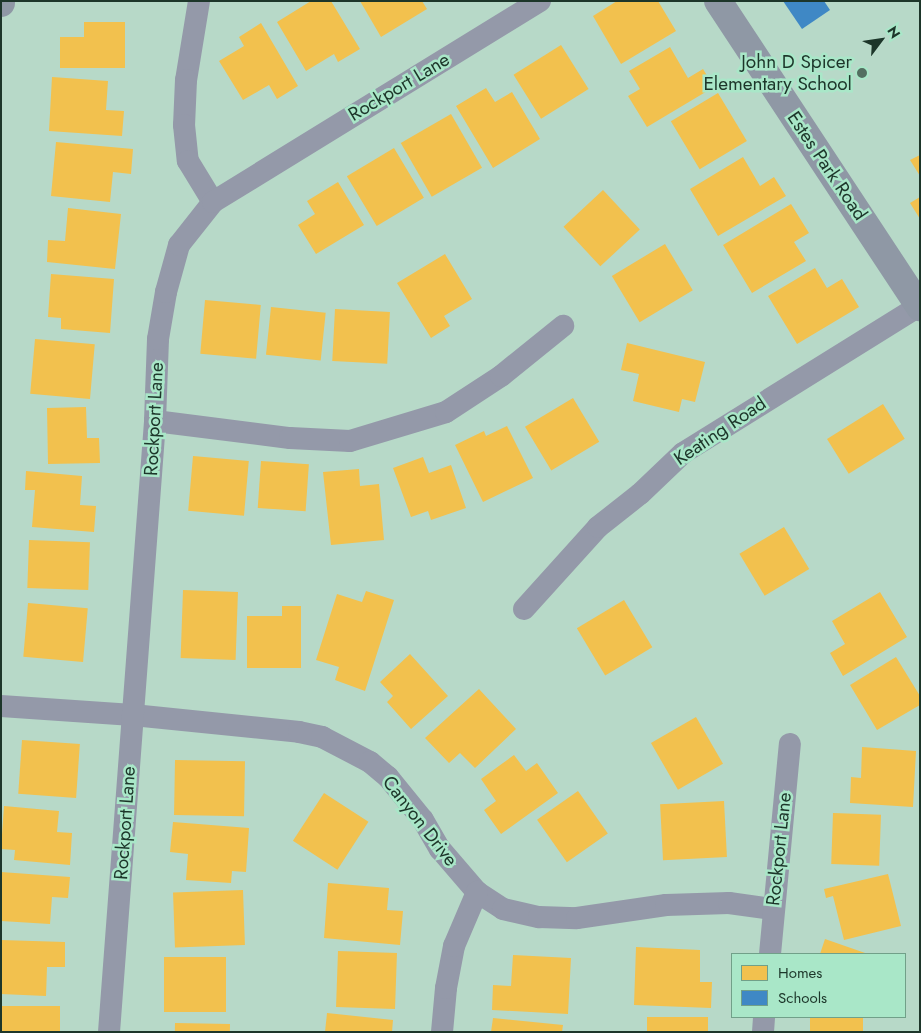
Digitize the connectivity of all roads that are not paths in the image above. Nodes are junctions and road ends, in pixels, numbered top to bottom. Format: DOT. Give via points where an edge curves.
graph roads {
  1 [pos="199,1"];
  2 [pos="540,1"];
  3 [pos="718,1"];
  4 [pos="213,202"];
  5 [pos="919,306"];
  6 [pos="563,326"];
  7 [pos="154,421"];
  8 [pos="524,609"];
  9 [pos="1,706"];
  10 [pos="134,715"];
  11 [pos="790,744"];
  12 [pos="477,892"];
  13 [pos="773,909"];
  14 [pos="770,953"];
  15 [pos="764,1018"];
  16 [pos="109,1032"];
  17 [pos="442,1032"];
  18 [pos="763,1032"];
  1 -- 4 [label="street" via="186,80 184,124 188,160"];
  2 -- 4 [label="street, Rockport Lane"];
  3 -- 5 [label="street, Estes Park Road"];
  4 -- 7 [label="street, Rockport Lane" via="179,245 166,292 158,339"];
  5 -- 8 [label="street, Keating Road" via="683,453 640,494 598,527"];
  6 -- 7 [label="street" via="501,376 446,412 350,441 290,438"];
  7 -- 10 [label="street, Rockport Lane"];
  9 -- 10 [label="street, Canyon Drive"];
  10 -- 12 [label="street, Canyon Drive" via="299,732 322,737 346,748 388,777 423,820 440,849"];
  10 -- 16 [label="street, Rockport Lane"];
  11 -- 13 [label="street, Rockport Lane"];
  12 -- 13 [label="street, Canyon Drive" via="504,909 539,917 577,918 666,904 729,903"];
  12 -- 17 [label="street" via="454,946"];
  13 -- 14 [label="street, Rockport Lane"];
  15 -- 18 [label="street"];
}
